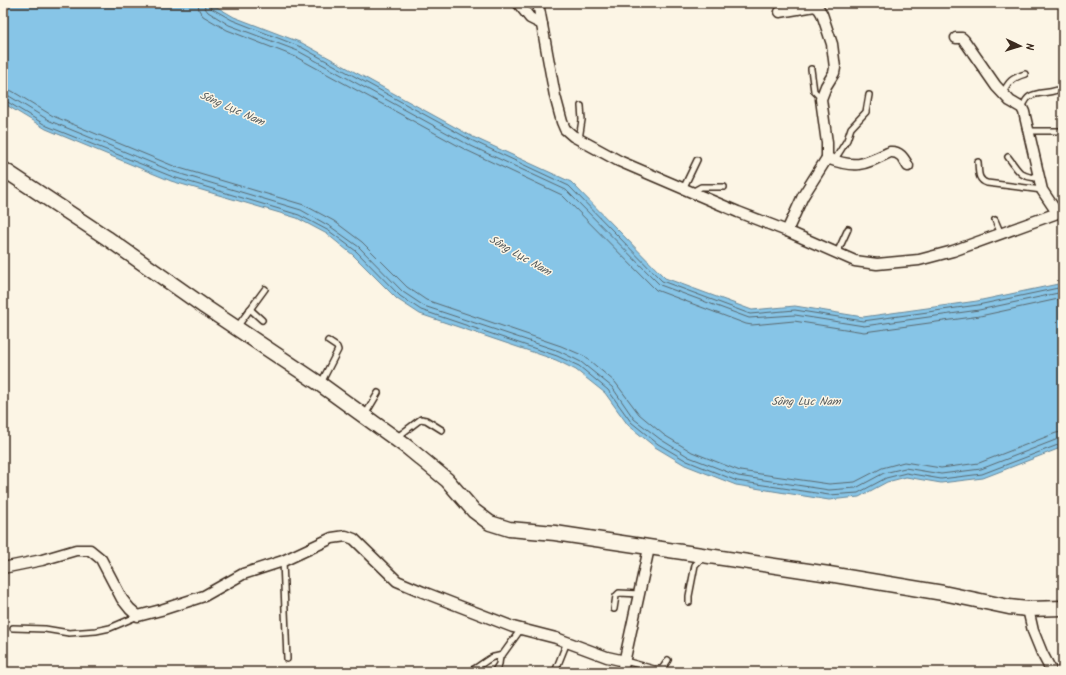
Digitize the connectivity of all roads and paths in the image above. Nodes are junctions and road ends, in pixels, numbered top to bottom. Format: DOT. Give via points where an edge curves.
graph roads {
  1 [pos="518,3"];
  2 [pos="538,3"];
  3 [pos="780,12"];
  4 [pos="542,24"];
  5 [pos="956,38"];
  6 [pos="811,69"];
  7 [pos="1025,74"];
  8 [pos="1062,89"];
  9 [pos="1003,93"];
  10 [pos="822,94"];
  11 [pos="868,95"];
  12 [pos="581,106"];
  13 [pos="1022,108"];
  14 [pos="1028,131"];
  15 [pos="1063,131"];
  16 [pos="579,140"];
  17 [pos="1008,157"];
  18 [pos="831,159"];
  19 [pos="697,160"];
  20 [pos="978,162"];
  21 [pos="908,166"];
  22 [pos="3,169"];
  23 [pos="1038,178"];
  24 [pos="724,187"];
  25 [pos="687,190"];
  26 [pos="1042,190"];
  27 [pos="1061,212"];
  28 [pos="995,220"];
  29 [pos="848,229"];
  30 [pos="787,231"];
  31 [pos="1001,234"];
  32 [pos="837,254"];
  33 [pos="264,289"];
  34 [pos="250,309"];
  35 [pos="262,320"];
  36 [pos="236,328"];
  37 [pos="328,341"];
  38 [pos="320,384"];
  39 [pos="378,393"];
  40 [pos="364,416"];
  41 [pos="442,430"];
  42 [pos="396,438"];
  43 [pos="649,548"];
  44 [pos="705,556"];
  45 [pos="283,561"];
  46 [pos="3,568"];
  47 [pos="640,594"];
  48 [pos="689,602"];
  49 [pos="1063,608"];
  50 [pos="614,609"];
  51 [pos="1028,609"];
  52 [pos="138,616"];
  53 [pos="13,628"];
  54 [pos="521,629"];
  55 [pos="567,642"];
  56 [pos="500,656"];
  57 [pos="287,659"];
  58 [pos="668,660"];
  59 [pos="625,661"];
  60 [pos="468,672"];
  61 [pos="494,672"];
  62 [pos="556,672"];
  63 [pos="622,672"];
  64 [pos="1052,672"];
  1 -- 4 [label="street" via="530,18"];
  2 -- 4 [label="street"];
  3 -- 10 [label="street" via="814,6 820,9 832,44 835,68"];
  4 -- 16 [label="street" via="562,122"];
  5 -- 9 [label="street" via="964,40"];
  6 -- 10 [label="lane" via="814,91 818,95"];
  7 -- 9 [label="lane" via="1011,80"];
  8 -- 13 [label="lane" via="1031,96"];
  9 -- 13 [label="street"];
  10 -- 18 [label="street"];
  11 -- 18 [label="lane" via="866,112 851,128 847,140"];
  12 -- 16 [label="lane"];
  13 -- 14 [label="street"];
  14 -- 15 [label="lane"];
  14 -- 23 [label="street"];
  16 -- 25 [label="street" via="619,161"];
  17 -- 23 [label="lane" via="1024,176"];
  18 -- 21 [label="street" via="860,165 893,152 900,155"];
  18 -- 30 [label="street" via="803,196"];
  19 -- 25 [label="lane"];
  20 -- 26 [label="lane" via="981,181"];
  22 -- 36 [label="street"];
  23 -- 26 [label="street"];
  24 -- 25 [label="lane"];
  25 -- 30 [label="street"];
  26 -- 27 [label="street" via="1054,208"];
  27 -- 31 [label="street"];
  28 -- 31 [label="lane"];
  29 -- 32 [label="lane"];
  30 -- 32 [label="street"];
  31 -- 32 [label="street" via="953,252 913,261 864,263"];
  33 -- 34 [label="lane"];
  34 -- 35 [label="lane"];
  34 -- 36 [label="lane"];
  36 -- 38 [label="street"];
  37 -- 38 [label="lane" via="338,350"];
  38 -- 40 [label="street"];
  39 -- 40 [label="lane"];
  40 -- 42 [label="street"];
  41 -- 42 [label="lane" via="421,419"];
  42 -- 43 [label="street" via="447,480 474,511 490,523 509,529 556,533"];
  43 -- 44 [label="street"];
  43 -- 47 [label="street"];
  44 -- 48 [label="lane" via="694,566"];
  44 -- 51 [label="street" via="829,574"];
  45 -- 52 [label="street" via="243,574 204,596"];
  45 -- 54 [label="street" via="332,538 350,537 397,581"];
  45 -- 57 [label="lane"];
  46 -- 52 [label="street" via="76,550 90,550 102,560 122,599"];
  47 -- 50 [label="lane" via="619,593"];
  47 -- 59 [label="street"];
  49 -- 51 [label="street"];
  51 -- 64 [label="street" via="1033,631"];
  52 -- 53 [label="lane" via="96,632 69,633"];
  54 -- 55 [label="street"];
  54 -- 56 [label="lane"];
  55 -- 59 [label="street"];
  55 -- 62 [label="lane"];
  56 -- 60 [label="lane"];
  56 -- 61 [label="lane"];
  58 -- 59 [label="lane" via="662,669"];
  59 -- 63 [label="street"];
}
